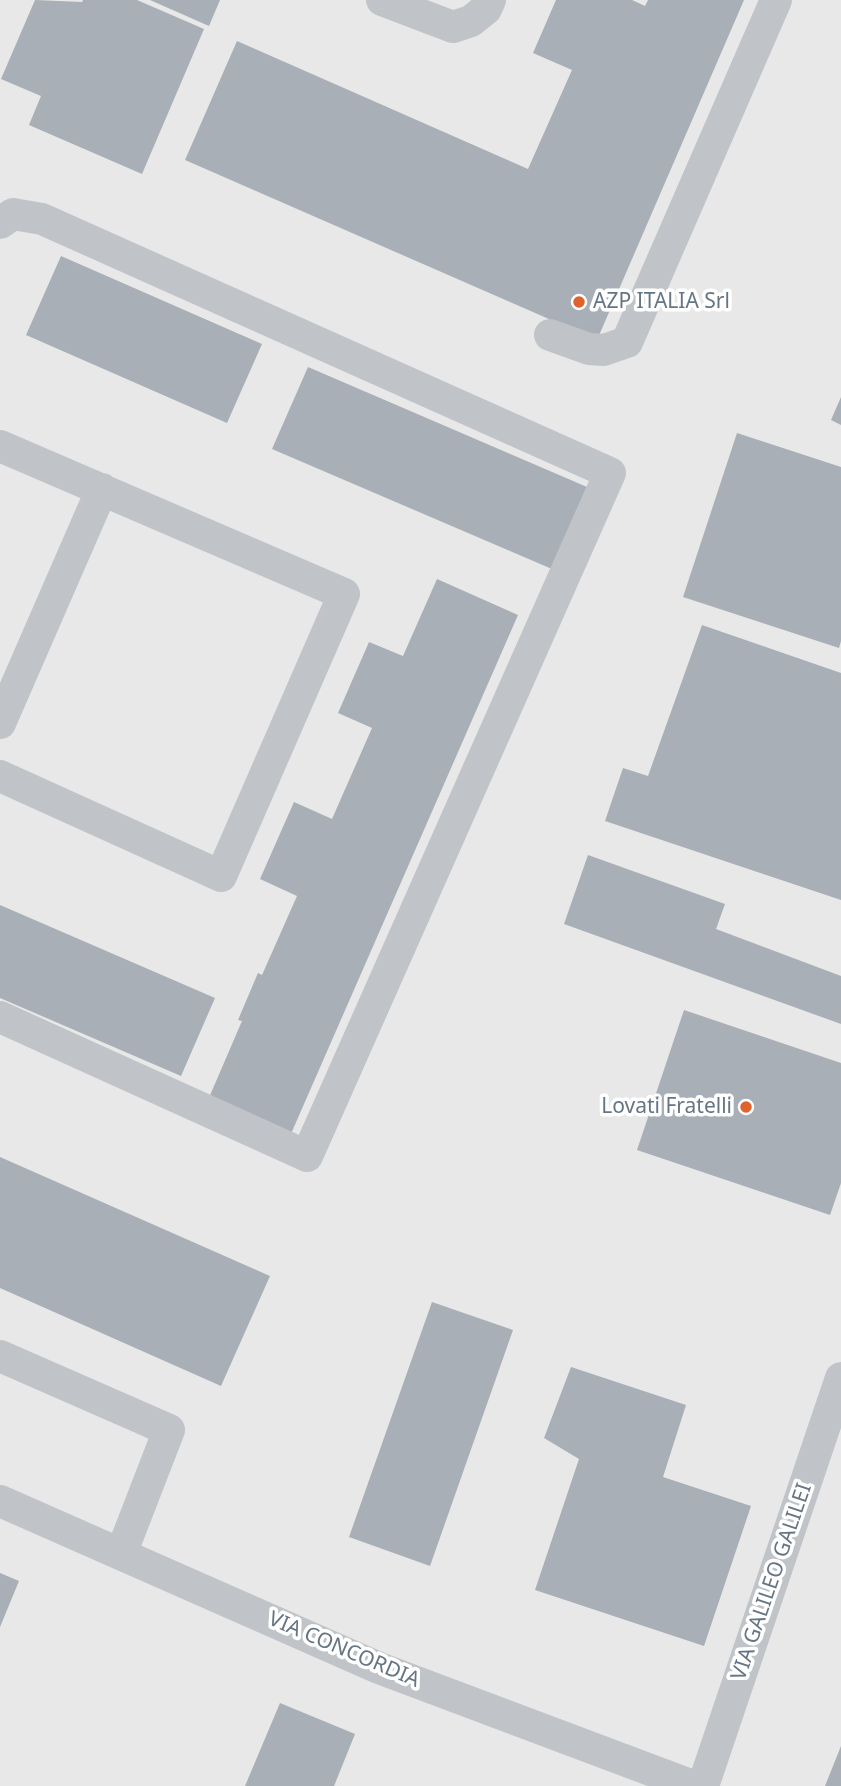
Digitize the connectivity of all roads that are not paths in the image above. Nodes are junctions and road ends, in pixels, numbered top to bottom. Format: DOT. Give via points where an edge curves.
graph roads {
  1 [pos="382,0"];
  2 [pos="490,0"];
  3 [pos="776,0"];
  4 [pos="0,223"];
  5 [pos="550,335"];
  6 [pos="0,446"];
  7 [pos="102,489"];
  8 [pos="0,723"];
  9 [pos="0,776"];
  10 [pos="0,1017"];
  11 [pos="0,1356"];
  12 [pos="841,1378"];
  13 [pos="0,1501"];
  14 [pos="121,1553"];
  15 [pos="693,1786"];
  16 [pos="703,1786"];
  1 -- 2 [label="street" via="453,27 471,21"];
  3 -- 5 [label="street" via="627,342 604,350 589,349"];
  4 -- 10 [label="street" via="13,214 42,219 610,472 307,1156"];
  6 -- 7 [label="street"];
  7 -- 8 [label="street"];
  7 -- 9 [label="street" via="344,594 220,876"];
  11 -- 14 [label="street" via="169,1430"];
  12 -- 16 [label="street, VIA GALILEO GALILEI"];
  13 -- 14 [label="street, VIA CONCORDIA"];
  14 -- 15 [label="street, VIA CONCORDIA" via="379,1668"];
}
